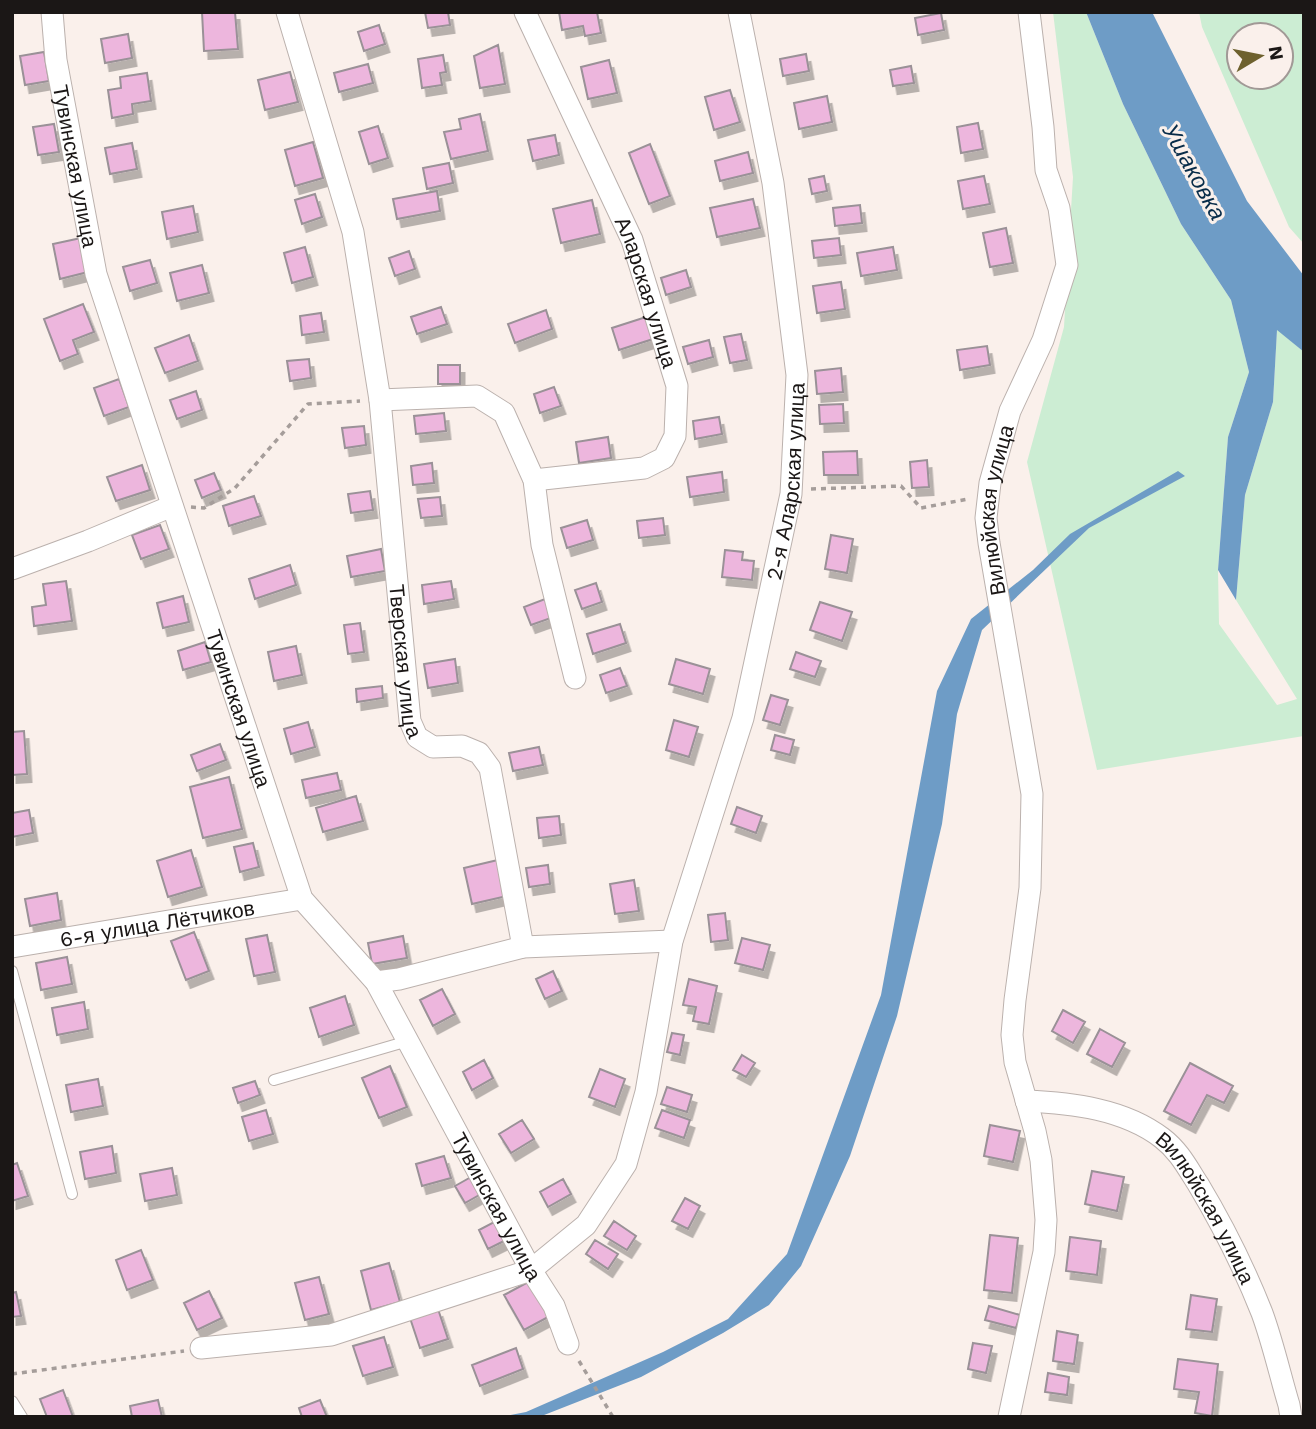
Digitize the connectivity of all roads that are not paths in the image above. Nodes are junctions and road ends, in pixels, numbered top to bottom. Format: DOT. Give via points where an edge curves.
graph roads {
  1 [pos="52,12"];
  2 [pos="287,12"];
  3 [pos="525,12"];
  4 [pos="739,12"];
  5 [pos="1028,12"];
  6 [pos="380,400"];
  7 [pos="534,480"];
  8 [pos="172,506"];
  9 [pos="12,569"];
  10 [pos="575,678"];
  11 [pos="302,899"];
  12 [pos="673,941"];
  13 [pos="12,947"];
  14 [pos="523,947"];
  15 [pos="12,971"];
  16 [pos="376,982"];
  17 [pos="408,1041"];
  18 [pos="274,1080"];
  19 [pos="1026,1101"];
  20 [pos="72,1194"];
  21 [pos="531,1270"];
  22 [pos="568,1344"];
  23 [pos="201,1348"];
  24 [pos="12,1401"];
  25 [pos="22,1417"];
  26 [pos="1009,1417"];
  27 [pos="1291,1417"];
  1 -- 8 [label="street, Тувинская улица" via="55,60 96,274"];
  2 -- 6 [label="street, Тверская улица" via="354,232"];
  3 -- 7 [label="street, Аларская улица" via="632,240 677,386 676,436 664,458 644,468"];
  4 -- 12 [label="street, 2-я Аларская улица" via="773,183 797,375 792,489 743,718"];
  5 -- 19 [label="street, Вилюйская улица" via="1046,170 1059,208 1067,265 1043,341 1010,411 990,483 986,518 1032,794 1030,888 1012,1035"];
  6 -- 7 [label="street" via="477,396 504,413"];
  6 -- 14 [label="street, Тверская улица" via="410,722 417,737 433,747 462,746 479,753 490,768"];
  7 -- 10 [label="street" via="542,545"];
  8 -- 9 [label="street"];
  8 -- 11 [label="street, Тувинская улица"];
  11 -- 13 [label="street, 6-я улица Лётчиков"];
  11 -- 16 [label="street, Тувинская улица"];
  12 -- 14 [label="street"];
  12 -- 21 [label="street, 2-я Аларская улица" via="646,1092 626,1164 586,1224"];
  14 -- 16 [label="street"];
  15 -- 20 [label="lane"];
  16 -- 17 [label="street, Тувинская улица"];
  17 -- 18 [label="lane"];
  17 -- 21 [label="street, Тувинская улица"];
  19 -- 26 [label="street, Вилюйская улица" via="1041,1160 1044,1252"];
  19 -- 27 [label="street, Вилюйская улица" via="1097,1109 1140,1124 1177,1150 1219,1218 1262,1314"];
  21 -- 22 [label="street, Тувинская улица" via="554,1306"];
  21 -- 23 [label="street" via="331,1335"];
  24 -- 25 [label="lane"];
}
